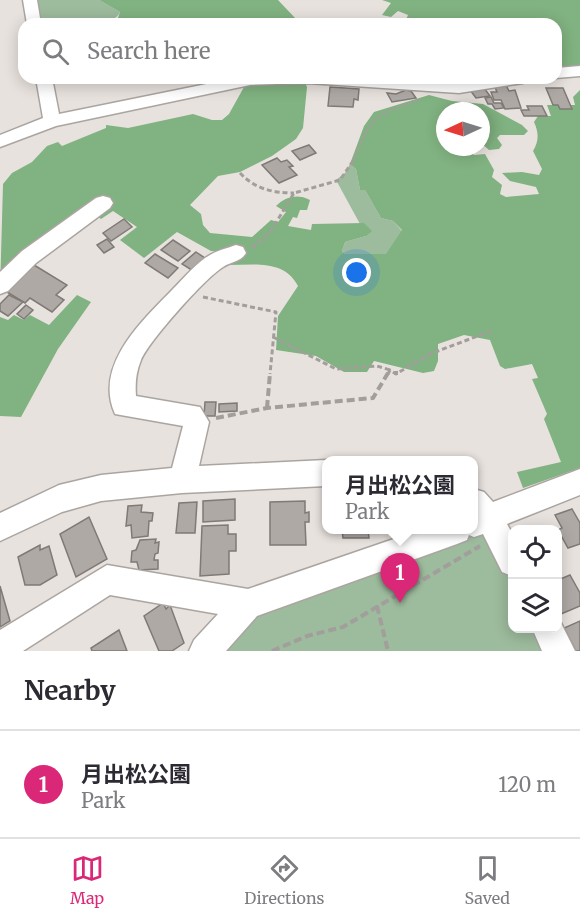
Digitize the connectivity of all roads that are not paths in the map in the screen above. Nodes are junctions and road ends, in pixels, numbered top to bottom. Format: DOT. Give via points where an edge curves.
graph roads {
  1 [pos="30,0"];
  2 [pos="33,18"];
  3 [pos="580,71"];
  4 [pos="562,72"];
  5 [pos="45,84"];
  6 [pos="227,84"];
  7 [pos="384,84"];
  8 [pos="485,84"];
  9 [pos="52,121"];
  10 [pos="0,141"];
  11 [pos="103,203"];
  12 [pos="236,253"];
  13 [pos="0,285"];
  14 [pos="322,473"];
  15 [pos="182,480"];
  16 [pos="580,482"];
  17 [pos="479,514"];
  18 [pos="0,527"];
  19 [pos="446,534"];
  20 [pos="501,557"];
  21 [pos="248,604"];
  22 [pos="550,633"];
  23 [pos="0,648"];
  24 [pos="205,651"];
  25 [pos="559,651"];
  1 -- 2 [label="street"];
  3 -- 4 [label="street"];
  5 -- 9 [label="street"];
  6 -- 9 [label="street"];
  7 -- 8 [label="street" via="459,88"];
  9 -- 10 [label="street"];
  11 -- 13 [label="street" via="29,257"];
  12 -- 15 [label="street" via="216,261 182,293 131,354 123,379 123,406 190,415 196,422"];
  14 -- 15 [label="street"];
  15 -- 18 [label="street" via="76,493"];
  16 -- 17 [label="street"];
  17 -- 20 [label="street"];
  19 -- 21 [label="street"];
  21 -- 23 [label="street" via="107,580"];
  21 -- 24 [label="street"];
  22 -- 25 [label="street"];
}
